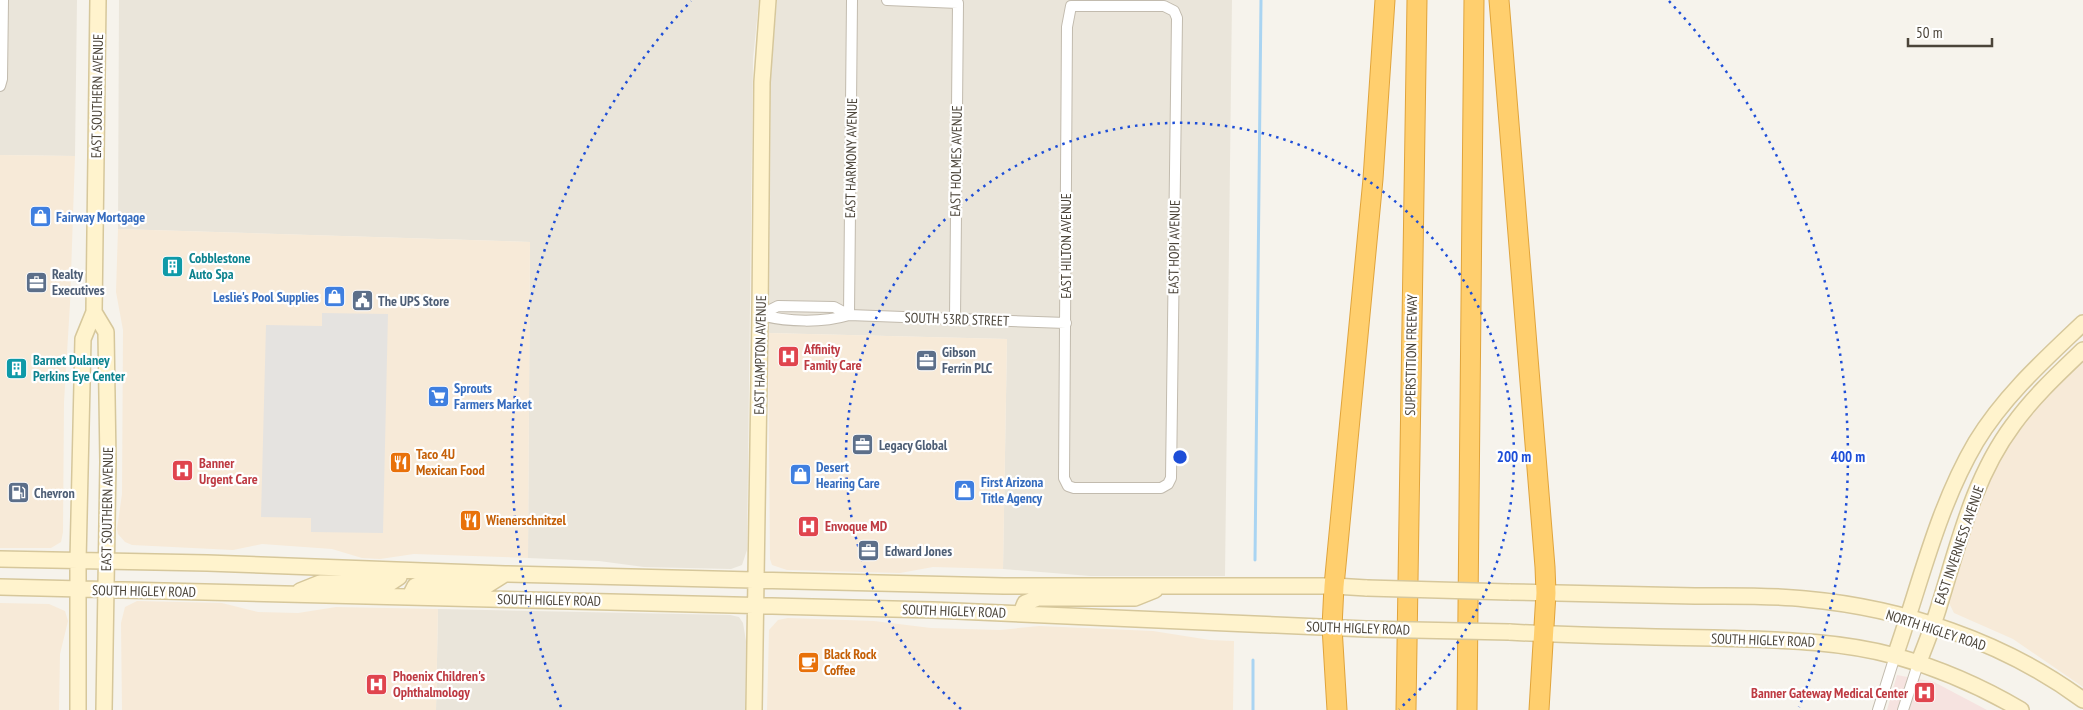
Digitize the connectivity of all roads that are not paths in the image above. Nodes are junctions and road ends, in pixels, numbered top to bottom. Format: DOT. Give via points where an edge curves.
graph roads {
  1 [pos="3,0"];
  2 [pos="98,0"];
  3 [pos="768,0"];
  4 [pos="852,0"];
  5 [pos="887,0"];
  6 [pos="1385,0"];
  7 [pos="1417,0"];
  8 [pos="1474,0"];
  9 [pos="1499,0"];
  10 [pos="1071,6"];
  11 [pos="0,86"];
  12 [pos="801,306"];
  13 [pos="94,312"];
  14 [pos="760,315"];
  15 [pos="849,316"];
  16 [pos="954,319"];
  17 [pos="800,320"];
  18 [pos="1066,323"];
  19 [pos="2083,323"];
  20 [pos="2083,350"];
  21 [pos="2044,360"];
  22 [pos="2057,375"];
  23 [pos="1068,486"];
  24 [pos="0,559"];
  25 [pos="78,561"];
  26 [pos="106,561"];
  27 [pos="399,571"];
  28 [pos="505,574"];
  29 [pos="756,580"];
  30 [pos="1166,586"];
  31 [pos="1334,586"];
  32 [pos="0,587"];
  33 [pos="78,589"];
  34 [pos="106,590"];
  35 [pos="1546,593"];
  36 [pos="291,594"];
  37 [pos="410,596"];
  38 [pos="1776,598"];
  39 [pos="755,605"];
  40 [pos="1020,613"];
  41 [pos="1908,618"];
  42 [pos="1932,625"];
  43 [pos="1332,627"];
  44 [pos="1544,634"];
  45 [pos="1906,660"];
  46 [pos="2083,700"];
  47 [pos="78,710"];
  48 [pos="104,710"];
  49 [pos="754,710"];
  50 [pos="1337,710"];
  51 [pos="1406,710"];
  52 [pos="1467,710"];
  53 [pos="1539,710"];
  54 [pos="1878,710"];
  55 [pos="1903,710"];
  56 [pos="2020,710"];
  1 -- 11 [label="street"];
  2 -- 13 [label="main road, EAST SOUTHERN AVENUE"];
  3 -- 14 [label="main road, EAST HAMPTON AVENUE" via="762,82"];
  4 -- 15 [label="street, EAST HARMONY AVENUE"];
  5 -- 16 [label="street, EAST HOLMES AVENUE" via="958,3"];
  6 -- 31 [label="highway" via="1373,179"];
  7 -- 51 [label="highway, SUPERSTITION FREEWAY"];
  8 -- 52 [label="highway"];
  9 -- 35 [label="highway"];
  10 -- 18 [label="street, EAST HILTON AVENUE" via="1067,26"];
  10 -- 23 [label="street, EAST HOPI AVENUE" via="1164,6 1174,10 1177,18 1170,478 1168,484 1160,488"];
  12 -- 14 [label="street, SOUTH 53RD STREET" via="778,306"];
  12 -- 15 [label="street, SOUTH 53RD STREET" via="834,307"];
  12 -- 17 [label="street"];
  13 -- 25 [label="main road, EAST SOUTHERN AVENUE" via="83,339"];
  13 -- 26 [label="main road, EAST SOUTHERN AVENUE" via="106,332"];
  14 -- 17 [label="street, SOUTH 53RD STREET"];
  14 -- 29 [label="main road, EAST HAMPTON AVENUE"];
  15 -- 16 [label="street, SOUTH 53RD STREET"];
  15 -- 17 [label="street, SOUTH 53RD STREET"];
  16 -- 18 [label="street, SOUTH 53RD STREET"];
  18 -- 23 [label="street, EAST HILTON AVENUE" via="1064,478"];
  19 -- 21 [label="main road, EAST INVERNESS AVENUE"];
  20 -- 22 [label="main road, EAST INVERNESS AVENUE"];
  21 -- 22 [label="main road"];
  21 -- 41 [label="main road, EAST INVERNESS AVENUE" via="1995,415 1965,463 1940,519"];
  22 -- 42 [label="main road, EAST INVERNESS AVENUE" via="2012,426 1981,479"];
  24 -- 25 [label="main road, SOUTH HIGLEY ROAD"];
  25 -- 26 [label="main road, SOUTH HIGLEY ROAD"];
  25 -- 33 [label="main road, EAST SOUTHERN AVENUE"];
  26 -- 27 [label="main road, SOUTH HIGLEY ROAD"];
  26 -- 34 [label="main road, EAST SOUTHERN AVENUE"];
  27 -- 28 [label="main road, SOUTH HIGLEY ROAD"];
  27 -- 36 [label="main road" via="399,577 390,583 320,583"];
  28 -- 29 [label="main road, SOUTH HIGLEY ROAD"];
  28 -- 37 [label="main road" via="486,586 421,584 415,586"];
  29 -- 30 [label="main road, SOUTH HIGLEY ROAD"];
  29 -- 39 [label="main road, EAST HAMPTON AVENUE"];
  30 -- 31 [label="main road, SOUTH HIGLEY ROAD"];
  30 -- 40 [label="main road" via="1135,598 1038,598 1025,603"];
  31 -- 35 [label="main road, SOUTH HIGLEY ROAD, bridge"];
  31 -- 43 [label="highway"];
  32 -- 33 [label="main road, SOUTH HIGLEY ROAD"];
  33 -- 34 [label="main road, SOUTH HIGLEY ROAD"];
  33 -- 47 [label="main road, EAST SOUTHERN AVENUE"];
  34 -- 36 [label="main road, SOUTH HIGLEY ROAD"];
  34 -- 48 [label="main road, EAST SOUTHERN AVENUE"];
  35 -- 38 [label="main road, SOUTH HIGLEY ROAD"];
  35 -- 44 [label="highway"];
  36 -- 37 [label="main road, SOUTH HIGLEY ROAD"];
  37 -- 39 [label="main road, SOUTH HIGLEY ROAD"];
  38 -- 41 [label="main road, NORTH HIGLEY ROAD" via="1845,604"];
  39 -- 40 [label="main road, SOUTH HIGLEY ROAD"];
  39 -- 49 [label="main road, EAST HAMPTON AVENUE"];
  40 -- 43 [label="main road, SOUTH HIGLEY ROAD"];
  41 -- 42 [label="main road, NORTH HIGLEY ROAD"];
  41 -- 45 [label="main road, EAST INVERNESS AVENUE"];
  42 -- 45 [label="main road, EAST INVERNESS AVENUE"];
  42 -- 46 [label="main road, NORTH HIGLEY ROAD" via="2014,658"];
  43 -- 44 [label="main road, SOUTH HIGLEY ROAD, bridge"];
  43 -- 50 [label="highway"];
  44 -- 45 [label="main road, SOUTH HIGLEY ROAD" via="1792,640 1857,648"];
  44 -- 53 [label="highway"];
  45 -- 54 [label="street, EAST INVERNESS AVENUE"];
  45 -- 55 [label="street, EAST INVERNESS AVENUE"];
  45 -- 56 [label="main road" via="1982,689"];
}
